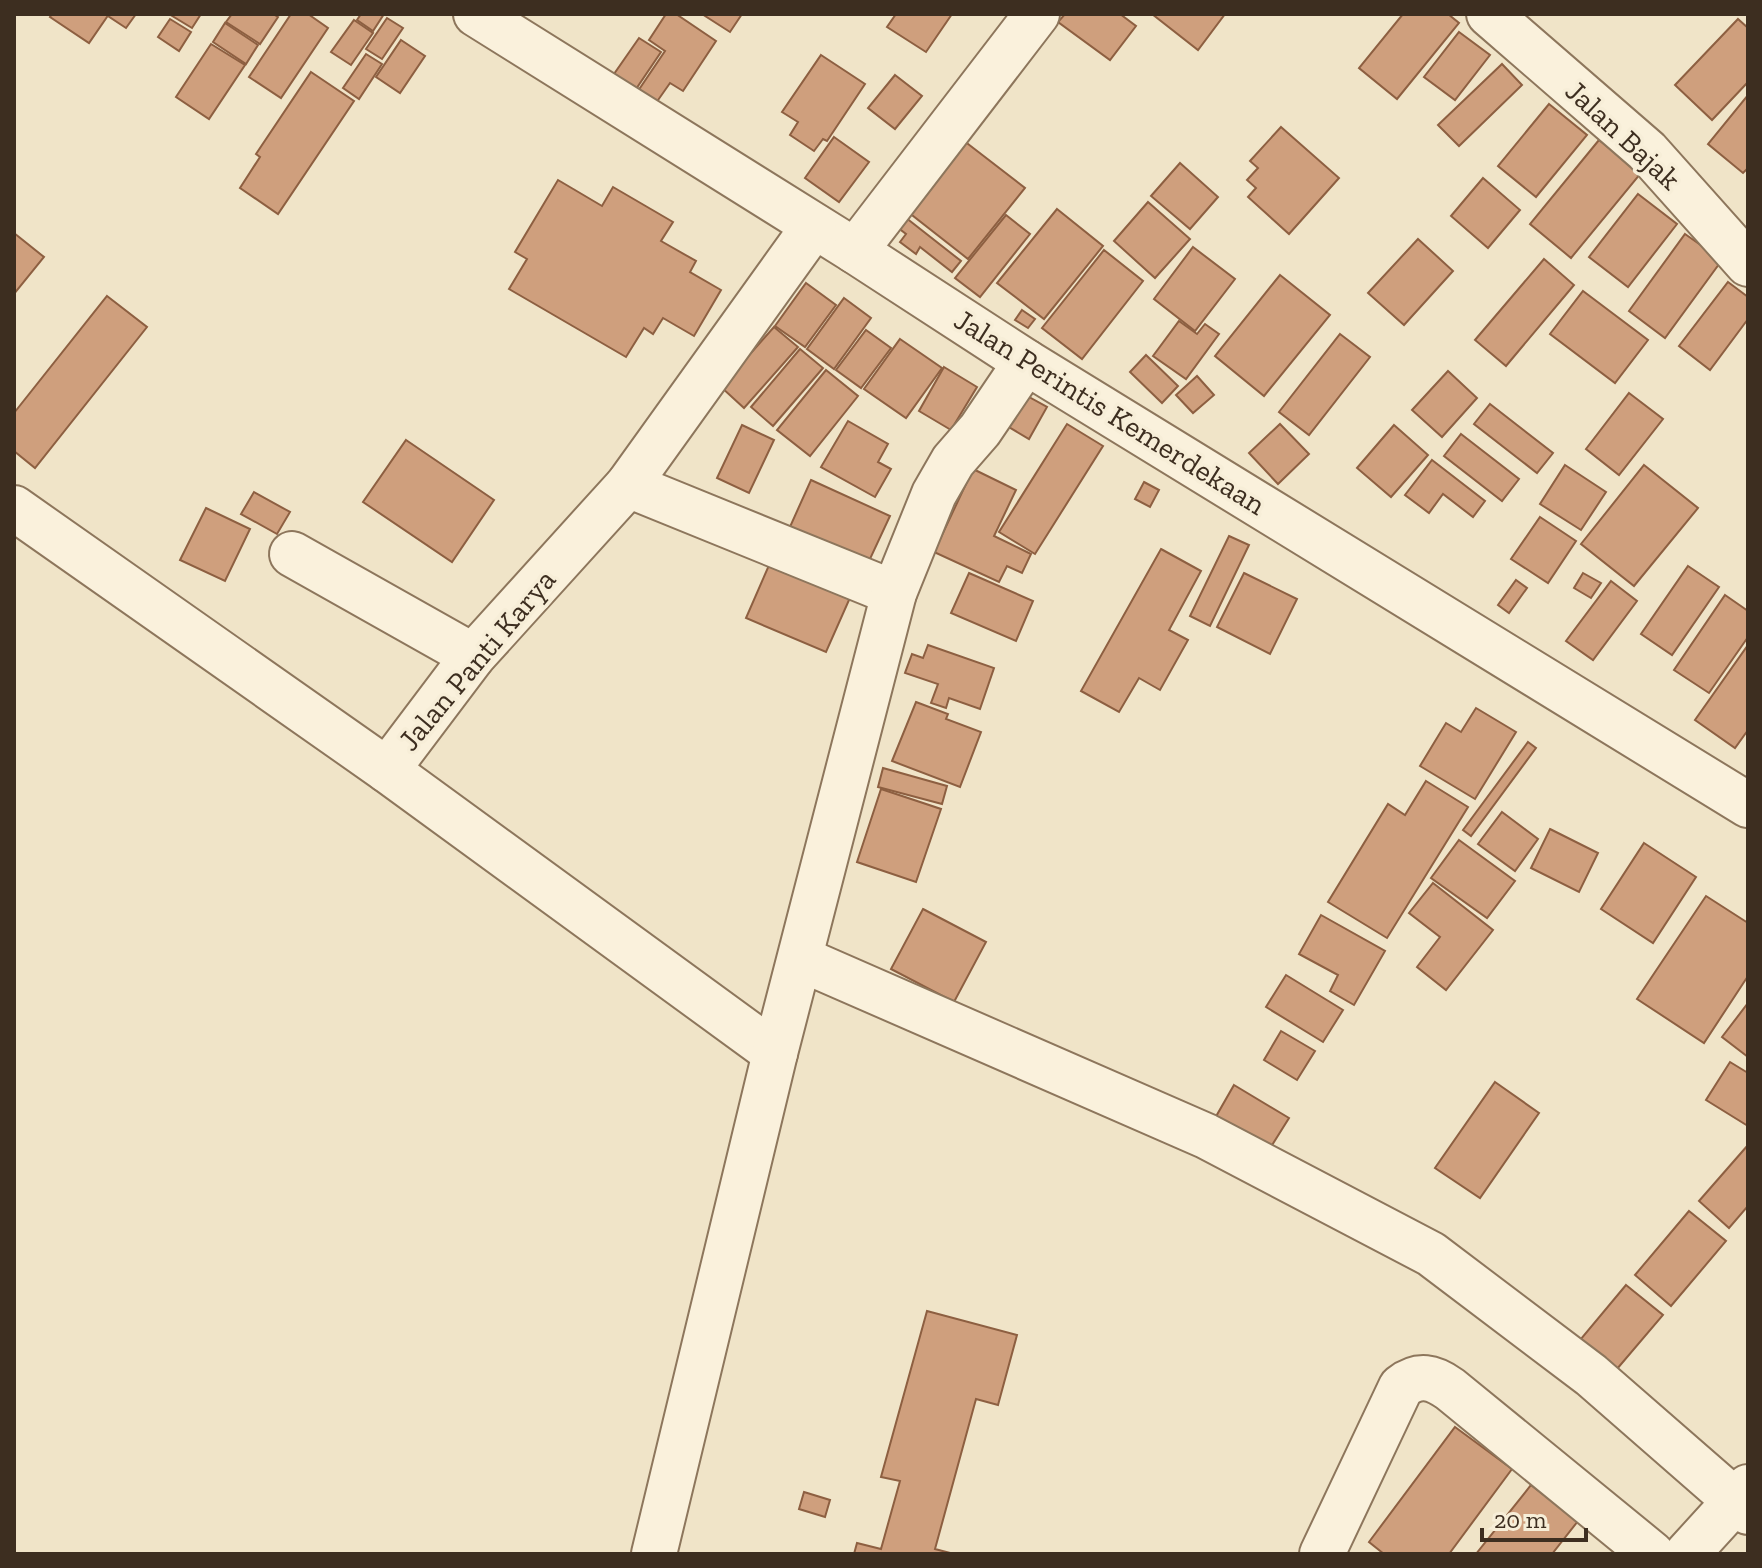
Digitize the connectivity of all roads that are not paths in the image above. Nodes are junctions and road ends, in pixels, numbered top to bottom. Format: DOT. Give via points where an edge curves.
graph roads {
  1 [pos="476,14"];
  2 [pos="1037,14"];
  3 [pos="1489,14"];
  4 [pos="814,226"];
  5 [pos="855,251"];
  6 [pos="1748,264"];
  7 [pos="1026,362"];
  8 [pos="628,485"];
  9 [pos="14,508"];
  10 [pos="292,554"];
  11 [pos="894,593"];
  12 [pos="473,656"];
  13 [pos="387,770"];
  14 [pos="1748,805"];
  15 [pos="801,959"];
  16 [pos="775,1053"];
  17 [pos="1744,1500"];
  18 [pos="654,1554"];
  19 [pos="1322,1554"];
  20 [pos="1652,1554"];
  21 [pos="1687,1554"];
  1 -- 4 [label="street, Jalan Perintis Kemerdekaan"];
  2 -- 5 [label="street"];
  3 -- 6 [label="street, Jalan Bajak" via="1647,151"];
  4 -- 5 [label="street, Jalan Perintis Kemerdekaan"];
  4 -- 8 [label="street, Jalan Panti Karya"];
  5 -- 7 [label="street, Jalan Perintis Kemerdekaan"];
  7 -- 11 [label="street" via="940,483"];
  7 -- 14 [label="street, Jalan Perintis Kemerdekaan"];
  8 -- 11 [label="street"];
  8 -- 12 [label="street, Jalan Panti Karya"];
  9 -- 13 [label="street, Jalan Panti Karya"];
  10 -- 12 [label="street"];
  11 -- 15 [label="street"];
  12 -- 13 [label="street, Jalan Panti Karya"];
  13 -- 16 [label="street"];
  15 -- 16 [label="street"];
  15 -- 17 [label="street" via="1206,1136 1431,1254"];
  16 -- 18 [label="street"];
  17 -- 21 [label="street"];
  19 -- 20 [label="street" via="1401,1387 1424,1377 1450,1389"];
}
